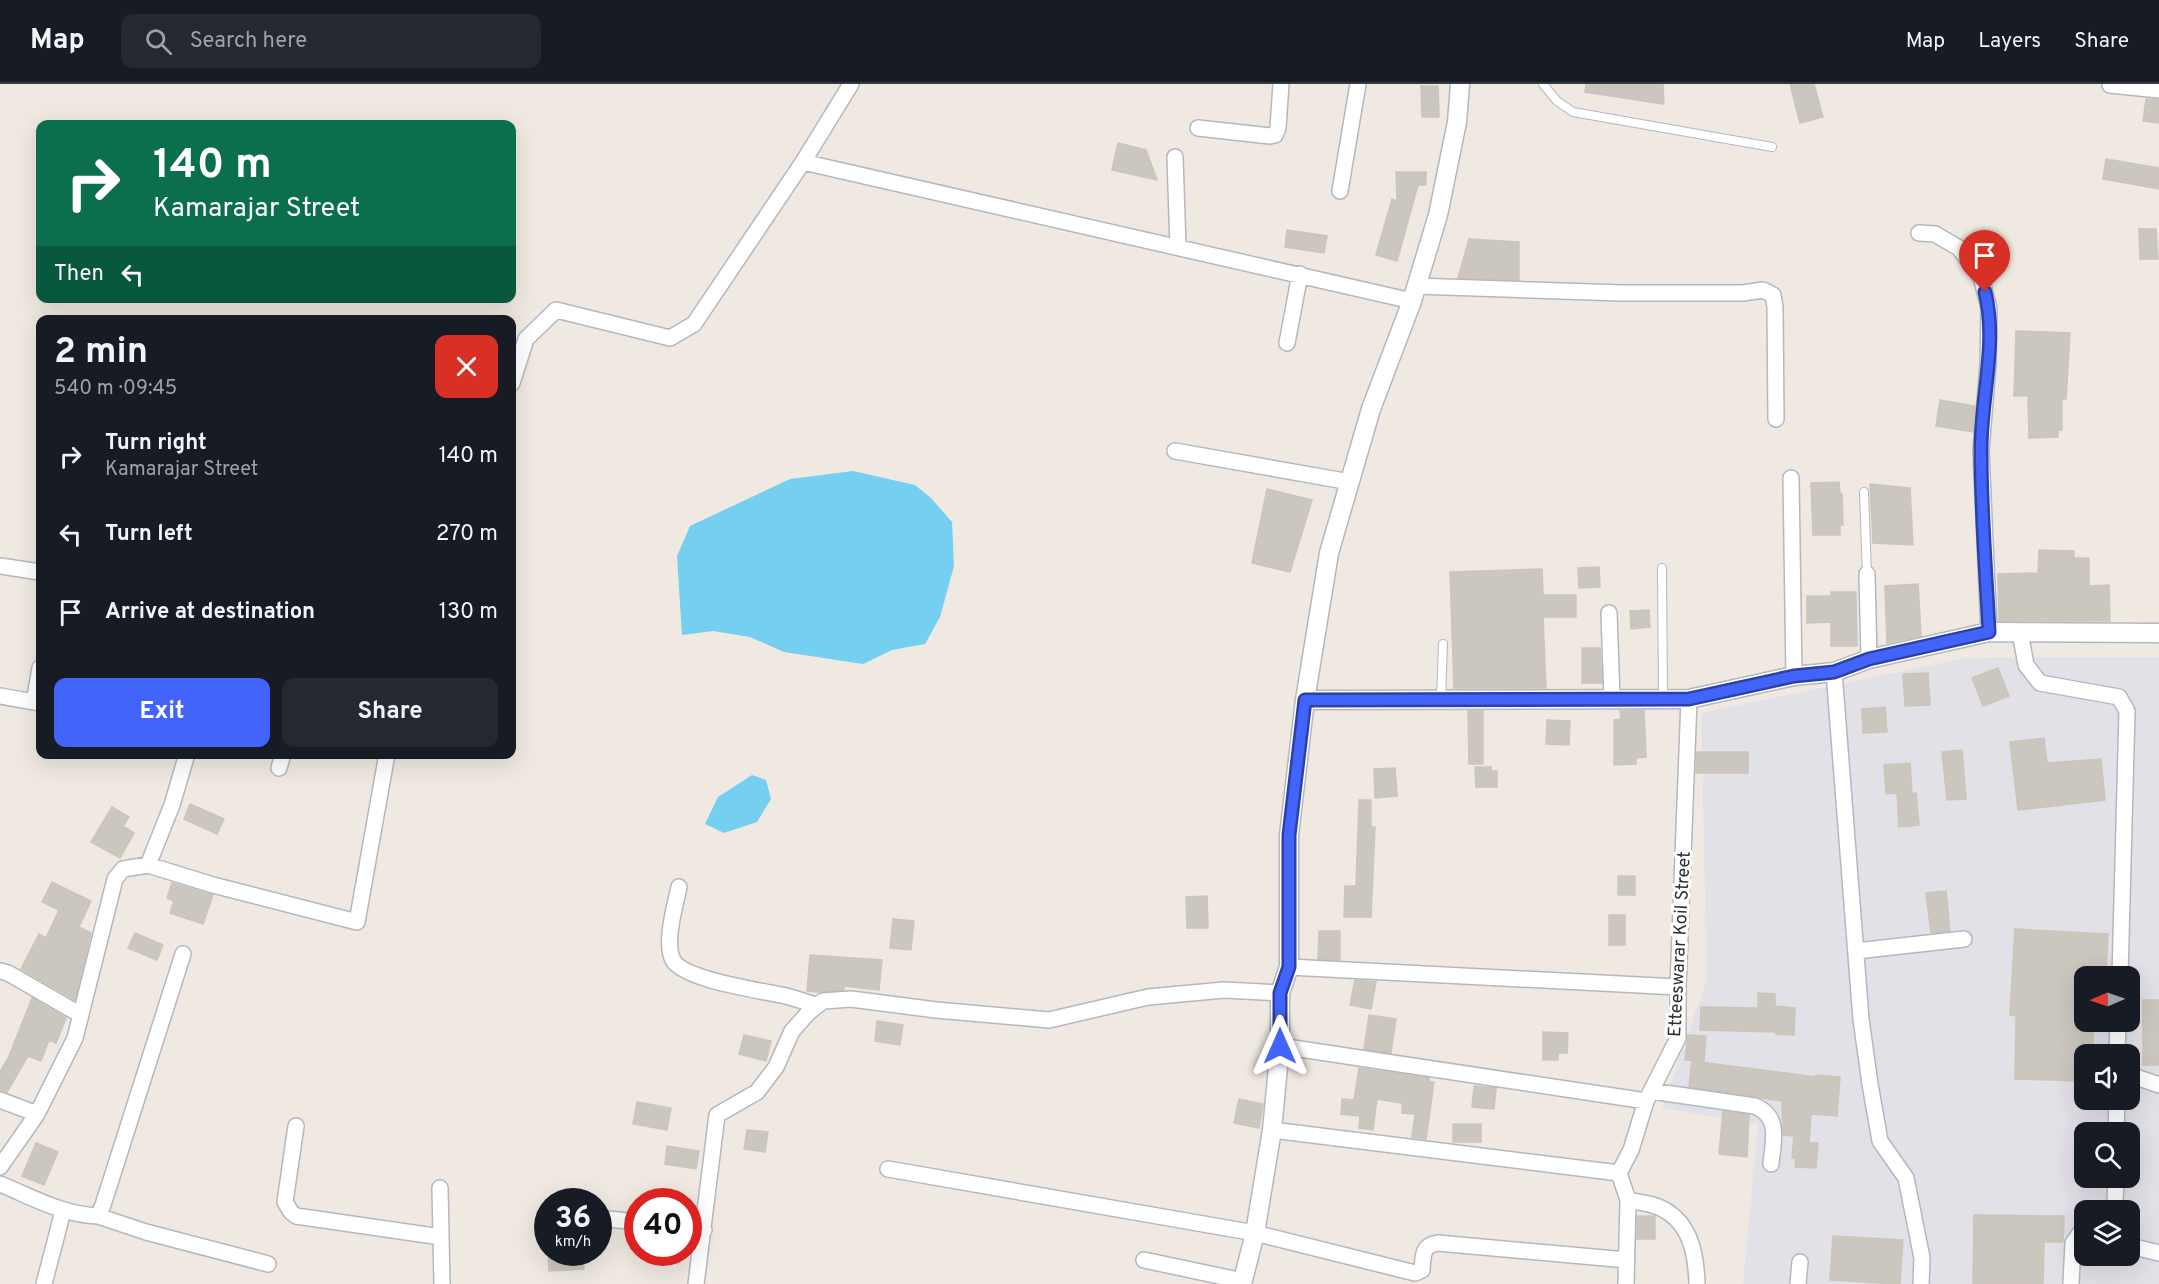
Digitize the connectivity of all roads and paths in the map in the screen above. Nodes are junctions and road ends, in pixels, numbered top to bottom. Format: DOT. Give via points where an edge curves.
graph roads {
  1 [pos="851,84"];
  2 [pos="1281,84"];
  3 [pos="1358,84"];
  4 [pos="1460,84"];
  5 [pos="1543,84"];
  6 [pos="2110,86"];
  7 [pos="2159,90"];
  8 [pos="1198,128"];
  9 [pos="1772,147"];
  10 [pos="1175,157"];
  11 [pos="803,162"];
  12 [pos="1340,191"];
  13 [pos="1919,233"];
  14 [pos="1178,247"];
  15 [pos="1300,274"];
  16 [pos="1414,293"];
  17 [pos="1287,343"];
  18 [pos="516,370"];
  19 [pos="1776,419"];
  20 [pos="1175,451"];
  21 [pos="1791,478"];
  22 [pos="1350,482"];
  23 [pos="1864,492"];
  24 [pos="0,566"];
  25 [pos="1662,568"];
  26 [pos="36,571"];
  27 [pos="1867,574"];
  28 [pos="1609,613"];
  29 [pos="1989,632"];
  30 [pos="2020,632"];
  31 [pos="2159,633"];
  32 [pos="1443,644"];
  33 [pos="1869,659"];
  34 [pos="1834,672"];
  35 [pos="1794,676"];
  36 [pos="0,696"];
  37 [pos="1441,699"];
  38 [pos="1612,699"];
  39 [pos="1663,699"];
  40 [pos="1689,699"];
  41 [pos="1305,700"];
  42 [pos="36,703"];
  43 [pos="186,759"];
  44 [pos="386,759"];
  45 [pos="148,865"];
  46 [pos="679,887"];
  47 [pos="1964,939"];
  48 [pos="1856,951"];
  49 [pos="183,954"];
  50 [pos="2120,966"];
  51 [pos="1289,967"];
  52 [pos="0,971"];
  53 [pos="1678,987"];
  54 [pos="1280,993"];
  55 [pos="817,1006"];
  56 [pos="81,1015"];
  57 [pos="1280,1046"];
  58 [pos="2140,1078"];
  59 [pos="2159,1085"];
  60 [pos="1649,1096"];
  61 [pos="0,1100"];
  62 [pos="37,1114"];
  63 [pos="297,1126"];
  64 [pos="1272,1130"];
  65 [pos="1771,1164"];
  66 [pos="0,1167"];
  67 [pos="888,1169"];
  68 [pos="1619,1173"];
  69 [pos="0,1184"];
  70 [pos="440,1188"];
  71 [pos="702,1196"];
  72 [pos="1628,1200"];
  73 [pos="63,1211"];
  74 [pos="98,1216"];
  75 [pos="1255,1233"];
  76 [pos="441,1237"];
  77 [pos="2074,1242"];
  78 [pos="2140,1248"];
  79 [pos="2159,1253"];
  80 [pos="1144,1260"];
  81 [pos="1627,1260"];
  82 [pos="1800,1262"];
  83 [pos="268,1264"];
  84 [pos="697,1266"];
  85 [pos="1242,1283"];
  86 [pos="44,1284"];
  87 [pos="442,1284"];
  88 [pos="696,1284"];
  89 [pos="1626,1284"];
  90 [pos="1697,1284"];
  91 [pos="1798,1284"];
  92 [pos="1922,1284"];
  93 [pos="2072,1284"];
  1 -- 11 [label="street"];
  2 -- 8 [label="street" via="1275,135"];
  3 -- 12 [label="street"];
  4 -- 16 [label="street" via="1446,179"];
  5 -- 9 [label="lane" via="1573,112"];
  6 -- 7 [label="street"];
  10 -- 14 [label="street"];
  11 -- 14 [label="street"];
  11 -- 18 [label="street" via="694,324 670,338 556,310 526,339"];
  13 -- 29 [label="street" via="1935,234 1959,248 1981,277 1989,308 1981,451"];
  14 -- 15 [label="street"];
  15 -- 16 [label="street"];
  15 -- 17 [label="street"];
  16 -- 19 [label="street" via="1763,290 1773,295 1775,307"];
  16 -- 22 [label="street" via="1371,409"];
  20 -- 22 [label="street"];
  21 -- 35 [label="street"];
  22 -- 41 [label="street" via="1329,553"];
  23 -- 27 [label="lane"];
  24 -- 26 [label="street"];
  25 -- 39 [label="lane"];
  27 -- 33 [label="street"];
  28 -- 38 [label="street"];
  29 -- 30 [label="street"];
  29 -- 33 [label="street"];
  30 -- 31 [label="street"];
  30 -- 50 [label="street" via="2026,664 2040,683 2119,698 2127,711"];
  32 -- 37 [label="lane"];
  33 -- 34 [label="street"];
  34 -- 35 [label="street"];
  34 -- 48 [label="street"];
  35 -- 40 [label="street"];
  36 -- 42 [label="street"];
  37 -- 38 [label="street"];
  37 -- 41 [label="street"];
  38 -- 39 [label="street"];
  39 -- 40 [label="street"];
  40 -- 53 [label="street, Etteeswarar Koil Street"];
  41 -- 51 [label="street" via="1289,835"];
  43 -- 45 [label="street"];
  44 -- 45 [label="street" via="357,922"];
  45 -- 56 [label="street" via="123,868 115,879"];
  46 -- 55 [label="street" via="669,944 673,962 704,978"];
  47 -- 48 [label="street"];
  48 -- 92 [label="street" via="1861,1019 1880,1141 1906,1178 1922,1258"];
  49 -- 74 [label="street"];
  51 -- 53 [label="street"];
  51 -- 54 [label="street"];
  52 -- 56 [label="street"];
  53 -- 60 [label="street, Etteeswarar Koil Street" via="1678,1038"];
  54 -- 55 [label="street" via="1224,990 1148,997 1048,1020 851,999 823,1001"];
  54 -- 57 [label="street"];
  55 -- 71 [label="street" via="792,1031 776,1067 757,1092 717,1115"];
  56 -- 62 [label="street" via="75,1038"];
  57 -- 60 [label="street"];
  57 -- 64 [label="street"];
  58 -- 59 [label="street"];
  60 -- 65 [label="street" via="1766,1111 1774,1131"];
  60 -- 68 [label="street, Etteeswarar Koil Street"];
  61 -- 62 [label="street"];
  62 -- 66 [label="street"];
  63 -- 76 [label="street" via="285,1202 291,1212 303,1218"];
  64 -- 68 [label="street"];
  64 -- 75 [label="street"];
  67 -- 75 [label="street"];
  68 -- 72 [label="street"];
  69 -- 73 [label="street"];
  70 -- 76 [label="street"];
  72 -- 81 [label="street"];
  72 -- 90 [label="street" via="1656,1206 1681,1224 1693,1244"];
  73 -- 74 [label="street"];
  73 -- 86 [label="street"];
  74 -- 83 [label="street"];
  75 -- 81 [label="street" via="1415,1274 1422,1270 1429,1244"];
  75 -- 85 [label="street"];
  76 -- 87 [label="street"];
  77 -- 93 [label="street"];
  78 -- 79 [label="street"];
  80 -- 85 [label="street"];
  81 -- 89 [label="street"];
  82 -- 91 [label="street"];
  84 -- 88 [label="street"];
}
